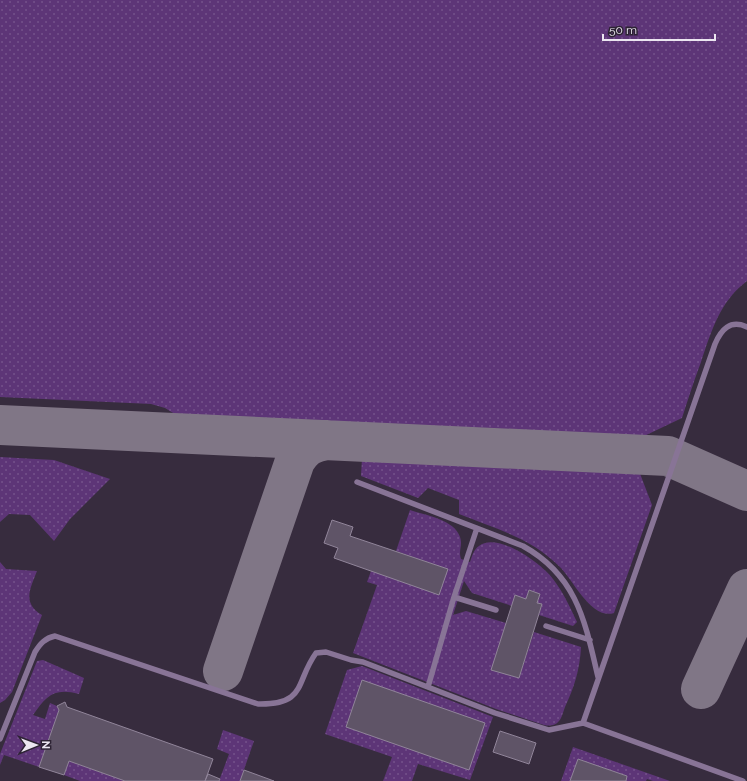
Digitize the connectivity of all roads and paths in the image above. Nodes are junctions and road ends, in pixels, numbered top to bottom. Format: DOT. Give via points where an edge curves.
graph roads {
  1 [pos="747,327"];
  2 [pos="357,482"];
  3 [pos="477,528"];
  4 [pos="454,596"];
  5 [pos="496,610"];
  6 [pos="546,626"];
  7 [pos="590,640"];
  8 [pos="598,678"];
  9 [pos="428,686"];
  10 [pos="583,723"];
  11 [pos="2,727"];
  12 [pos="0,739"];
  13 [pos="744,781"];
  1 -- 8 [label="lane" via="739,324 726,328 715,344"];
  2 -- 3 [label="lane"];
  3 -- 4 [label="lane"];
  3 -- 7 [label="lane" via="523,546 543,558 564,580 574,597"];
  4 -- 5 [label="lane"];
  4 -- 9 [label="lane"];
  6 -- 7 [label="lane"];
  7 -- 8 [label="lane"];
  8 -- 10 [label="lane"];
  9 -- 10 [label="lane" via="495,713 549,730"];
  9 -- 11 [label="lane" via="363,662 321,652 316,653 310,661 302,683 294,695 275,704 258,704 55,636 44,640 35,652"];
  10 -- 13 [label="lane"];
  11 -- 12 [label="lane"];
}
